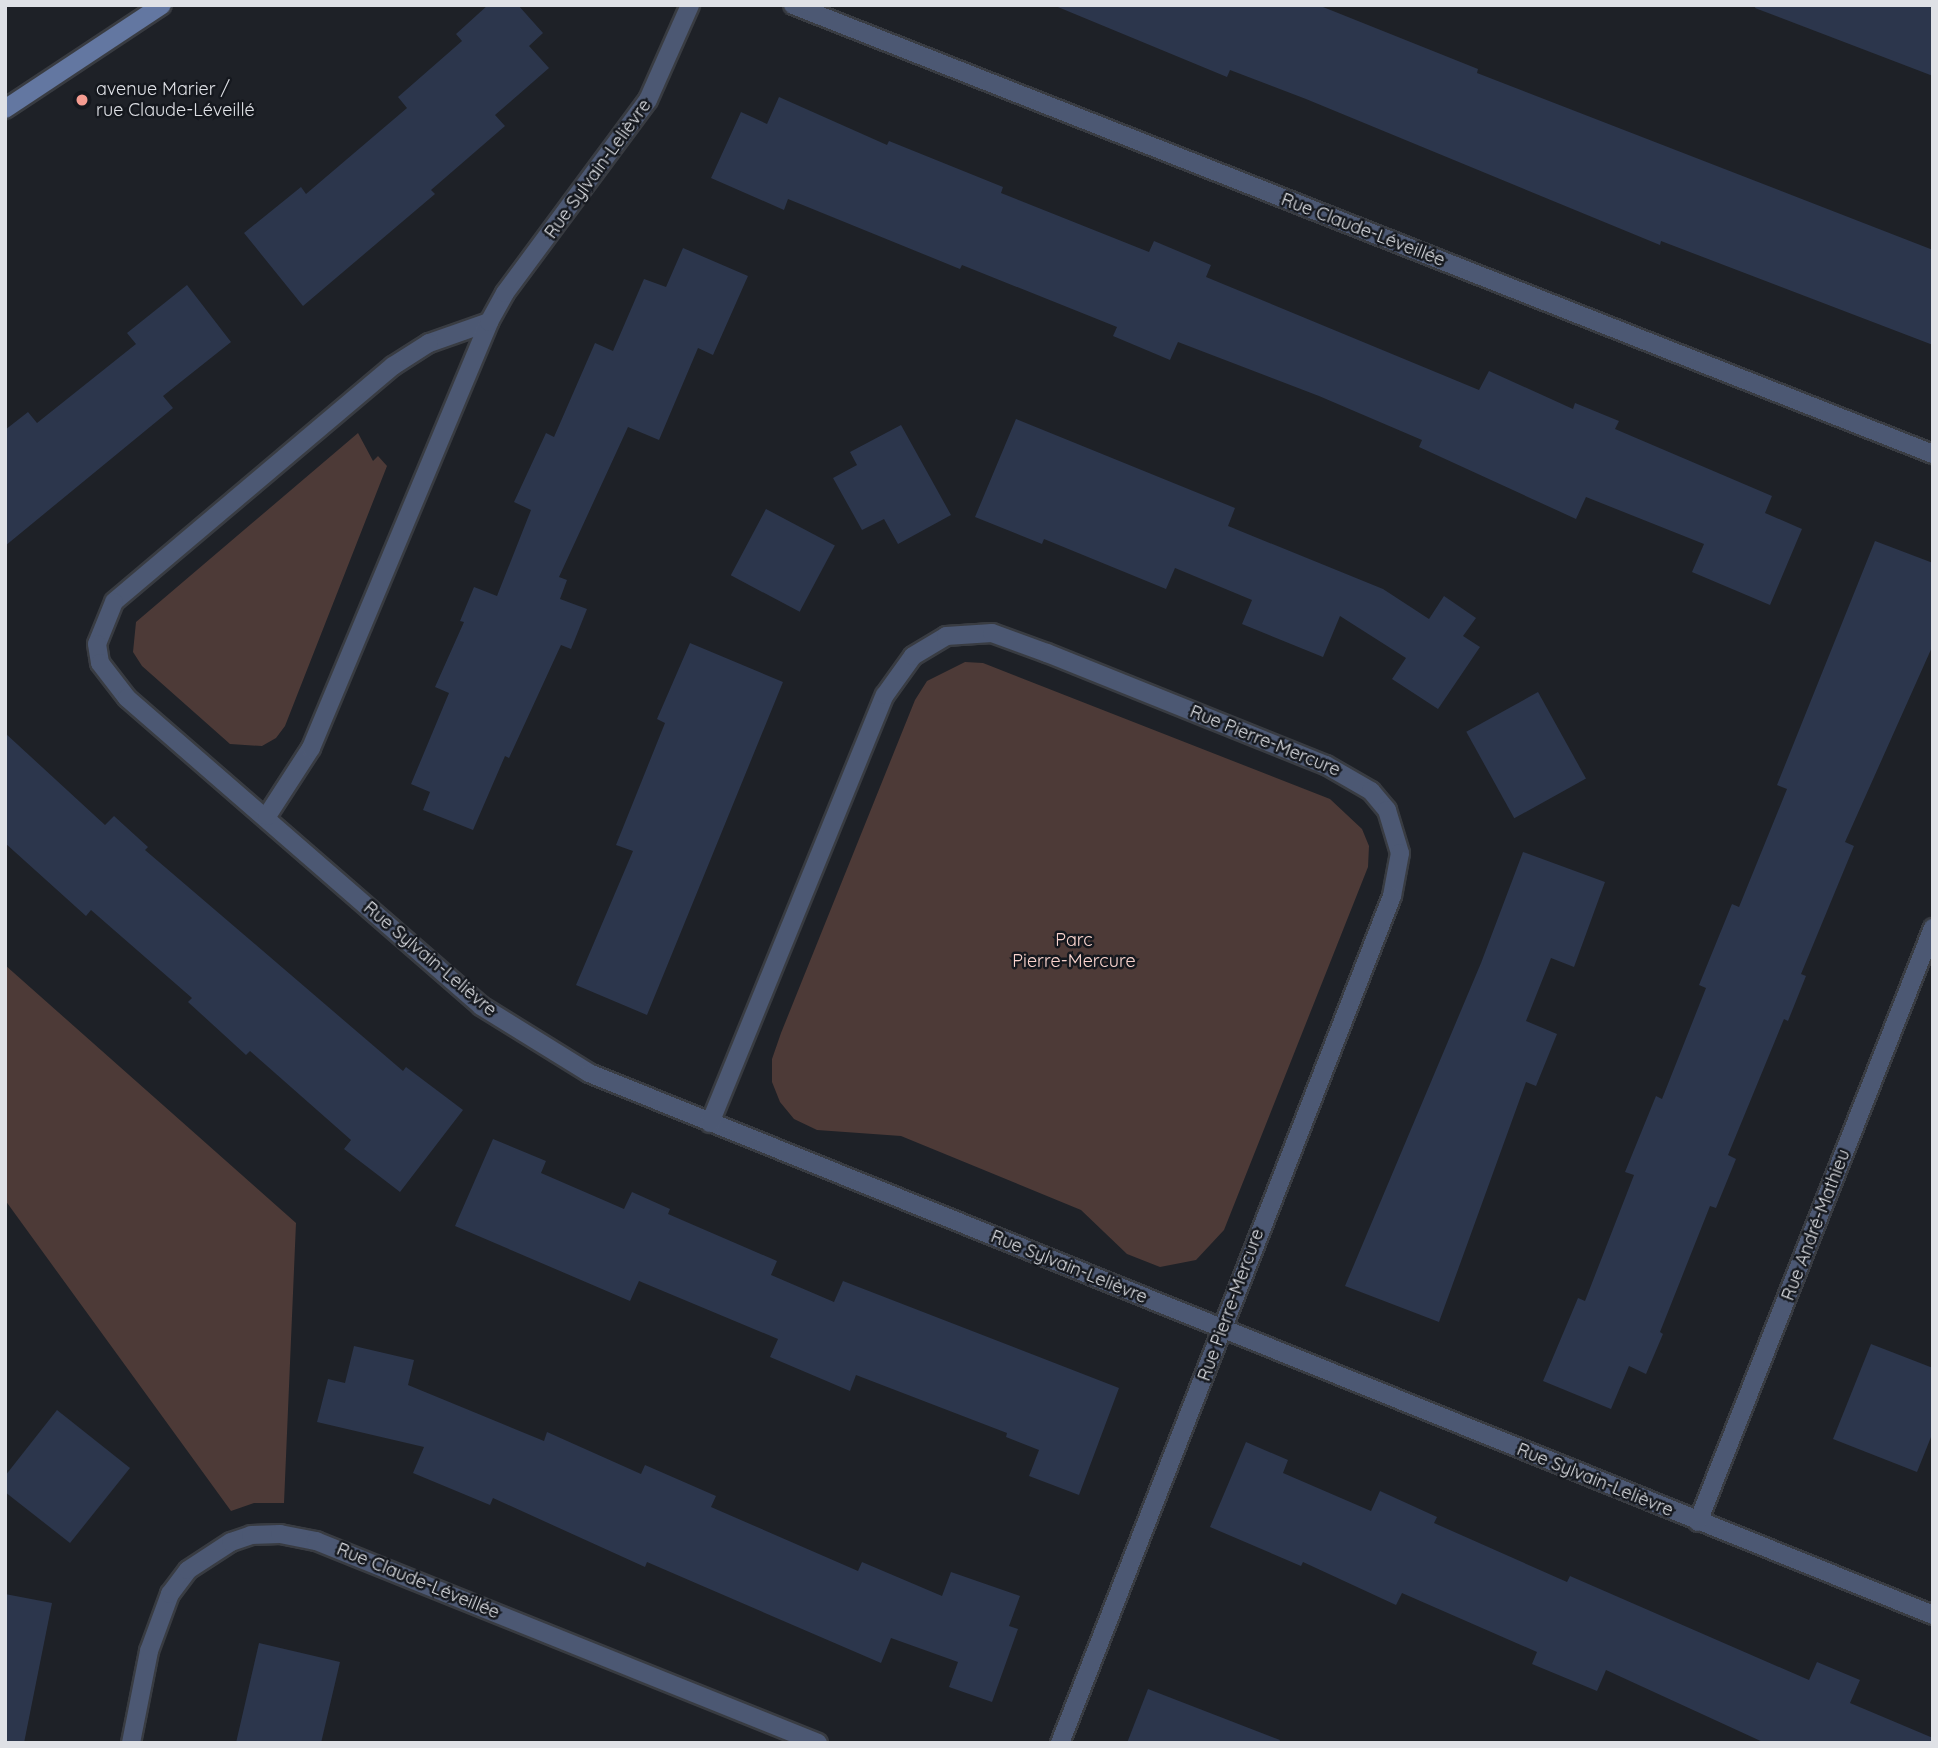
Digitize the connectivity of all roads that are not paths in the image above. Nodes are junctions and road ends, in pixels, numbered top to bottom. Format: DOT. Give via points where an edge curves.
graph roads {
  1 [pos="162,5"];
  2 [pos="690,5"];
  3 [pos="793,5"];
  4 [pos="5,109"];
  5 [pos="489,322"];
  6 [pos="1933,454"];
  7 [pos="267,816"];
  8 [pos="1933,928"];
  9 [pos="710,1124"];
  10 [pos="1221,1328"];
  11 [pos="1698,1522"];
  12 [pos="1933,1615"];
  13 [pos="131,1743"];
  14 [pos="818,1743"];
  15 [pos="1059,1743"];
  1 -- 4 [label="street"];
  2 -- 5 [label="street, Rue Sylvain-Lelièvre" via="649,100 505,293"];
  3 -- 6 [label="street, Rue Claude-Léveillée"];
  5 -- 7 [label="street, Rue Sylvain-Lelièvre" via="311,748"];
  5 -- 7 [label="street, Rue Sylvain-Lelièvre" via="429,343 393,366 135,581 114,602 101,626 96,644 110,679"];
  7 -- 9 [label="street, Rue Sylvain-Lelièvre" via="481,1006 589,1073"];
  8 -- 11 [label="street, Rue André-Mathieu"];
  9 -- 10 [label="street, Rue Sylvain-Lelièvre"];
  9 -- 10 [label="street, Rue Pierre-Mercure" via="897,674 930,644 968,631 992,633 1047,653 1352,778 1387,810 1397,832 1400,853 1392,895"];
  10 -- 11 [label="street, Rue Sylvain-Lelièvre"];
  10 -- 15 [label="street, Rue Pierre-Mercure" via="1200,1392"];
  11 -- 12 [label="street, Rue Sylvain-Lelièvre"];
  13 -- 14 [label="street, Rue Claude-Léveillée" via="149,1651 170,1594 188,1570 231,1542 251,1535 281,1534 316,1541"];
}
